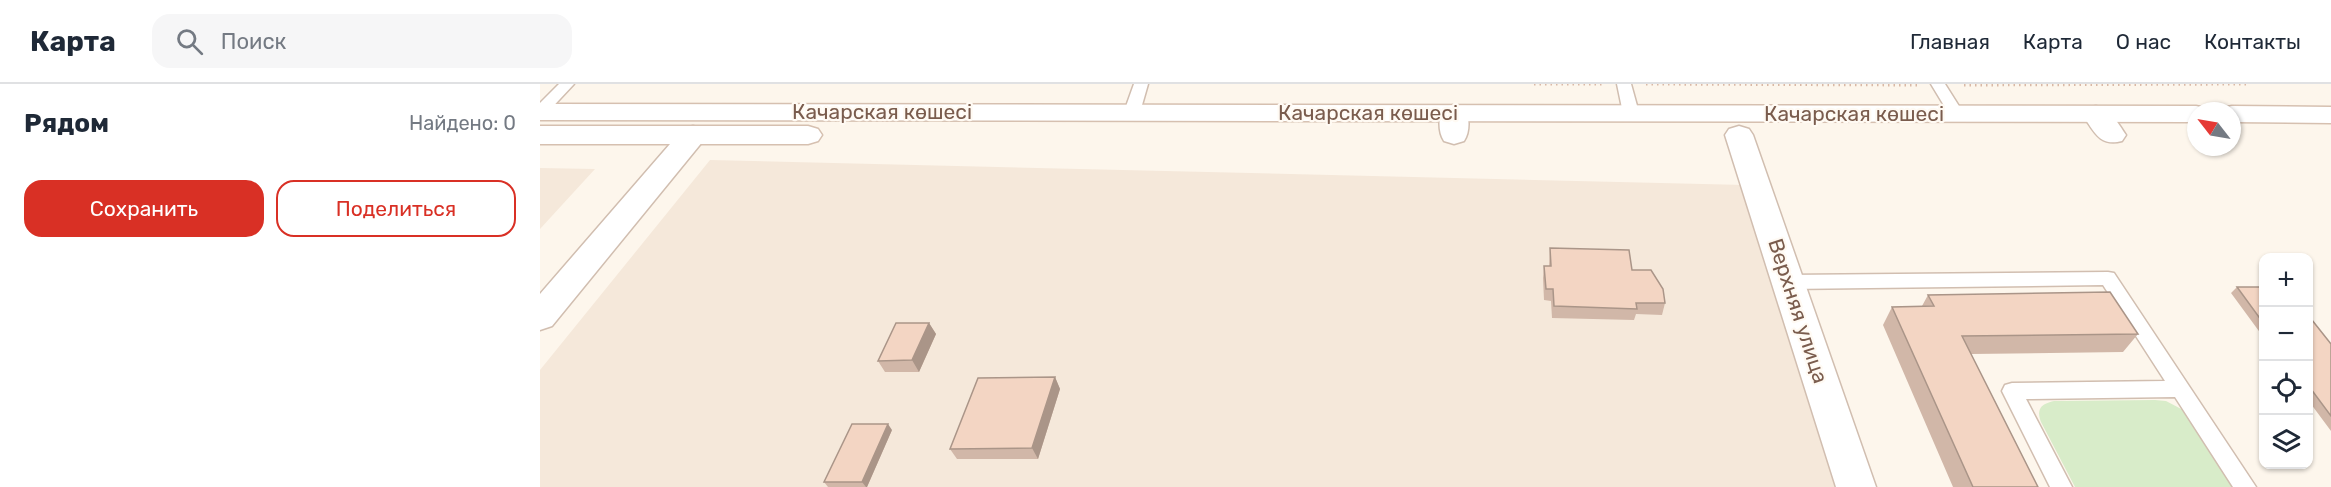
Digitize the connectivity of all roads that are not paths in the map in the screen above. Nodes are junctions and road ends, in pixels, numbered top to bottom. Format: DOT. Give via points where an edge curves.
graph roads {
  1 [pos="567,84"];
  2 [pos="1141,84"];
  3 [pos="1624,84"];
  4 [pos="1939,84"];
  5 [pos="540,111"];
  6 [pos="1132,112"];
  7 [pos="1631,113"];
  8 [pos="1956,114"];
  9 [pos="2241,114"];
  10 [pos="2331,114"];
  11 [pos="2187,115"];
  12 [pos="1454,124"];
  13 [pos="2104,125"];
  14 [pos="2187,134"];
  15 [pos="540,135"];
  16 [pos="693,135"];
  17 [pos="1739,135"];
  18 [pos="2241,135"];
  19 [pos="2331,135"];
  20 [pos="1788,282"];
  21 [pos="540,317"];
  22 [pos="2181,389"];
  23 [pos="1856,487"];
  24 [pos="2061,487"];
  25 [pos="2245,487"];
  1 -- 5 [label="lane"];
  2 -- 6 [label="lane"];
  3 -- 7 [label="lane"];
  4 -- 8 [label="lane"];
  5 -- 6 [label="main road, Качарская көшесі"];
  6 -- 12 [label="main road, Качарская көшесі"];
  7 -- 8 [label="main road, Качарская көшесі"];
  7 -- 12 [label="main road, Качарская көшесі"];
  8 -- 13 [label="main road, Качарская көшесі"];
  9 -- 10 [label="main road"];
  11 -- 13 [label="main road, Качарская көшесі"];
  12 -- 16 [label="main road, Качарская көшесі"];
  12 -- 17 [label="main road, Качарская көшесі"];
  13 -- 14 [label="main road, Качарская көшесі"];
  13 -- 17 [label="main road, Качарская көшесі"];
  15 -- 16 [label="main road, Качарская көшесі"];
  16 -- 21 [label="main road"];
  17 -- 20 [label="main road, Верхняя улица"];
  18 -- 19 [label="main road"];
  20 -- 22 [label="lane" via="2108,278"];
  20 -- 23 [label="main road, Верхняя улица"];
  22 -- 24 [label="lane" via="2012,391"];
  22 -- 25 [label="lane"];
}
